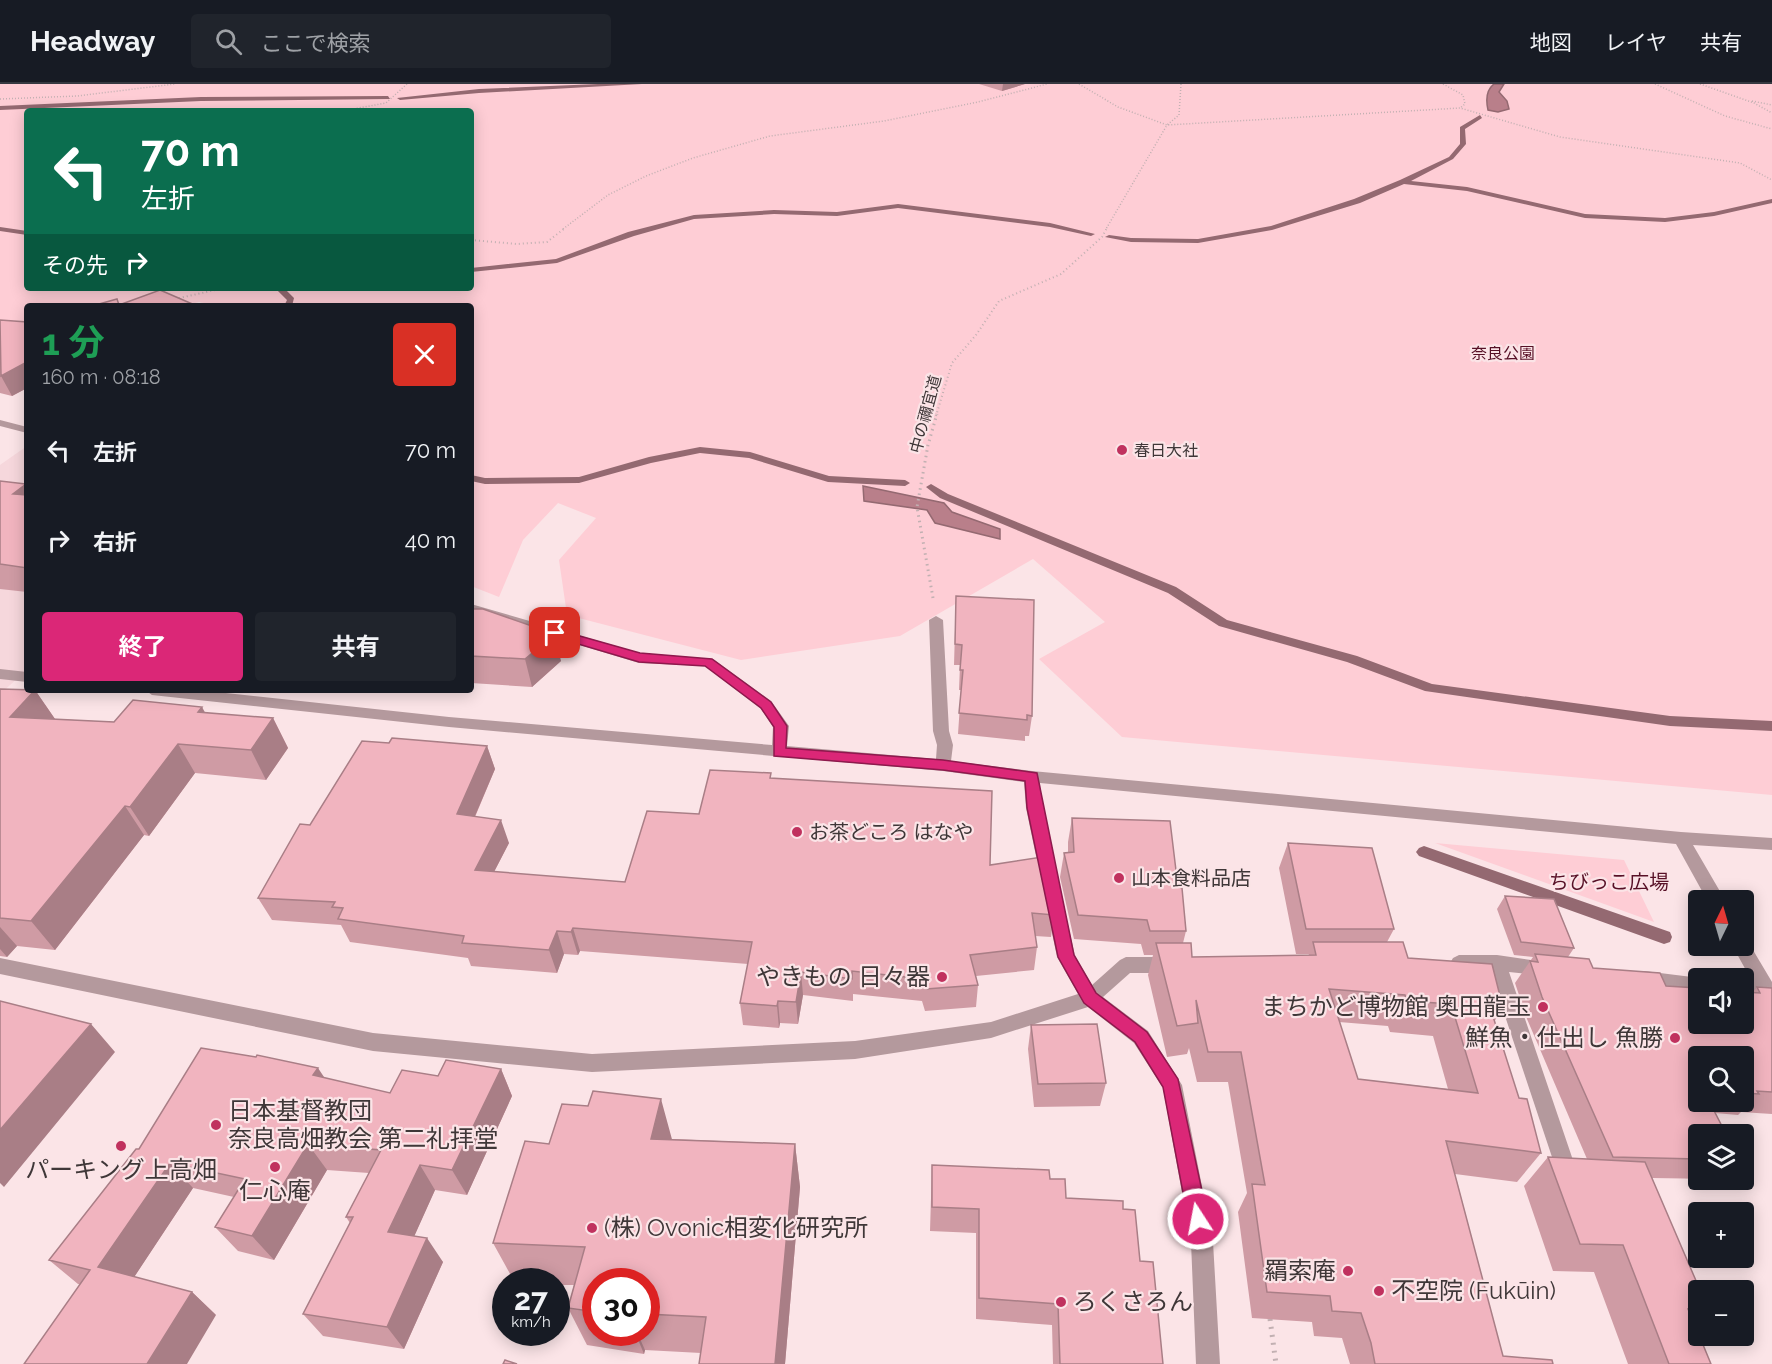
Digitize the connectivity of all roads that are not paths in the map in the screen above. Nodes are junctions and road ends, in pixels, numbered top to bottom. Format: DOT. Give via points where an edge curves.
graph roads {
  1 [pos="0,423"];
  2 [pos="24,429"];
  3 [pos="474,609"];
  4 [pos="936,620"];
  5 [pos="0,674"];
  6 [pos="24,677"];
  7 [pos="180,693"];
  8 [pos="779,752"];
  9 [pos="943,765"];
  10 [pos="1032,777"];
  11 [pos="1681,838"];
  12 [pos="1772,844"];
  13 [pos="1710,890"];
  14 [pos="1748,956"];
  15 [pos="1437,963"];
  16 [pos="1497,963"];
  17 [pos="1186,965"];
  18 [pos="0,966"];
  19 [pos="1568,971"];
  20 [pos="1627,977"];
  21 [pos="1688,984"];
  22 [pos="1754,991"];
  23 [pos="1770,993"];
  24 [pos="1090,998"];
  25 [pos="1566,1169"];
  26 [pos="1208,1364"];
  1 -- 2 [label="street"];
  3 -- 8 [label="street" via="639,658 708,662 766,705 781,726"];
  4 -- 9 [label="street"];
  5 -- 6 [label="street"];
  7 -- 8 [label="street"];
  8 -- 9 [label="street"];
  9 -- 10 [label="street"];
  10 -- 11 [label="street"];
  10 -- 24 [label="street" via="1034,808 1066,957"];
  11 -- 12 [label="street"];
  11 -- 13 [label="street"];
  14 -- 23 [label="street"];
  15 -- 16 [label="street"];
  16 -- 19 [label="street"];
  16 -- 25 [label="street"];
  17 -- 24 [label="street" via="1126,965"];
  18 -- 24 [label="street" via="373,1042 592,1063 855,1050 991,1030"];
  20 -- 21 [label="street"];
  22 -- 23 [label="street"];
  24 -- 26 [label="street" via="1141,1037 1172,1085 1202,1242"];
}
